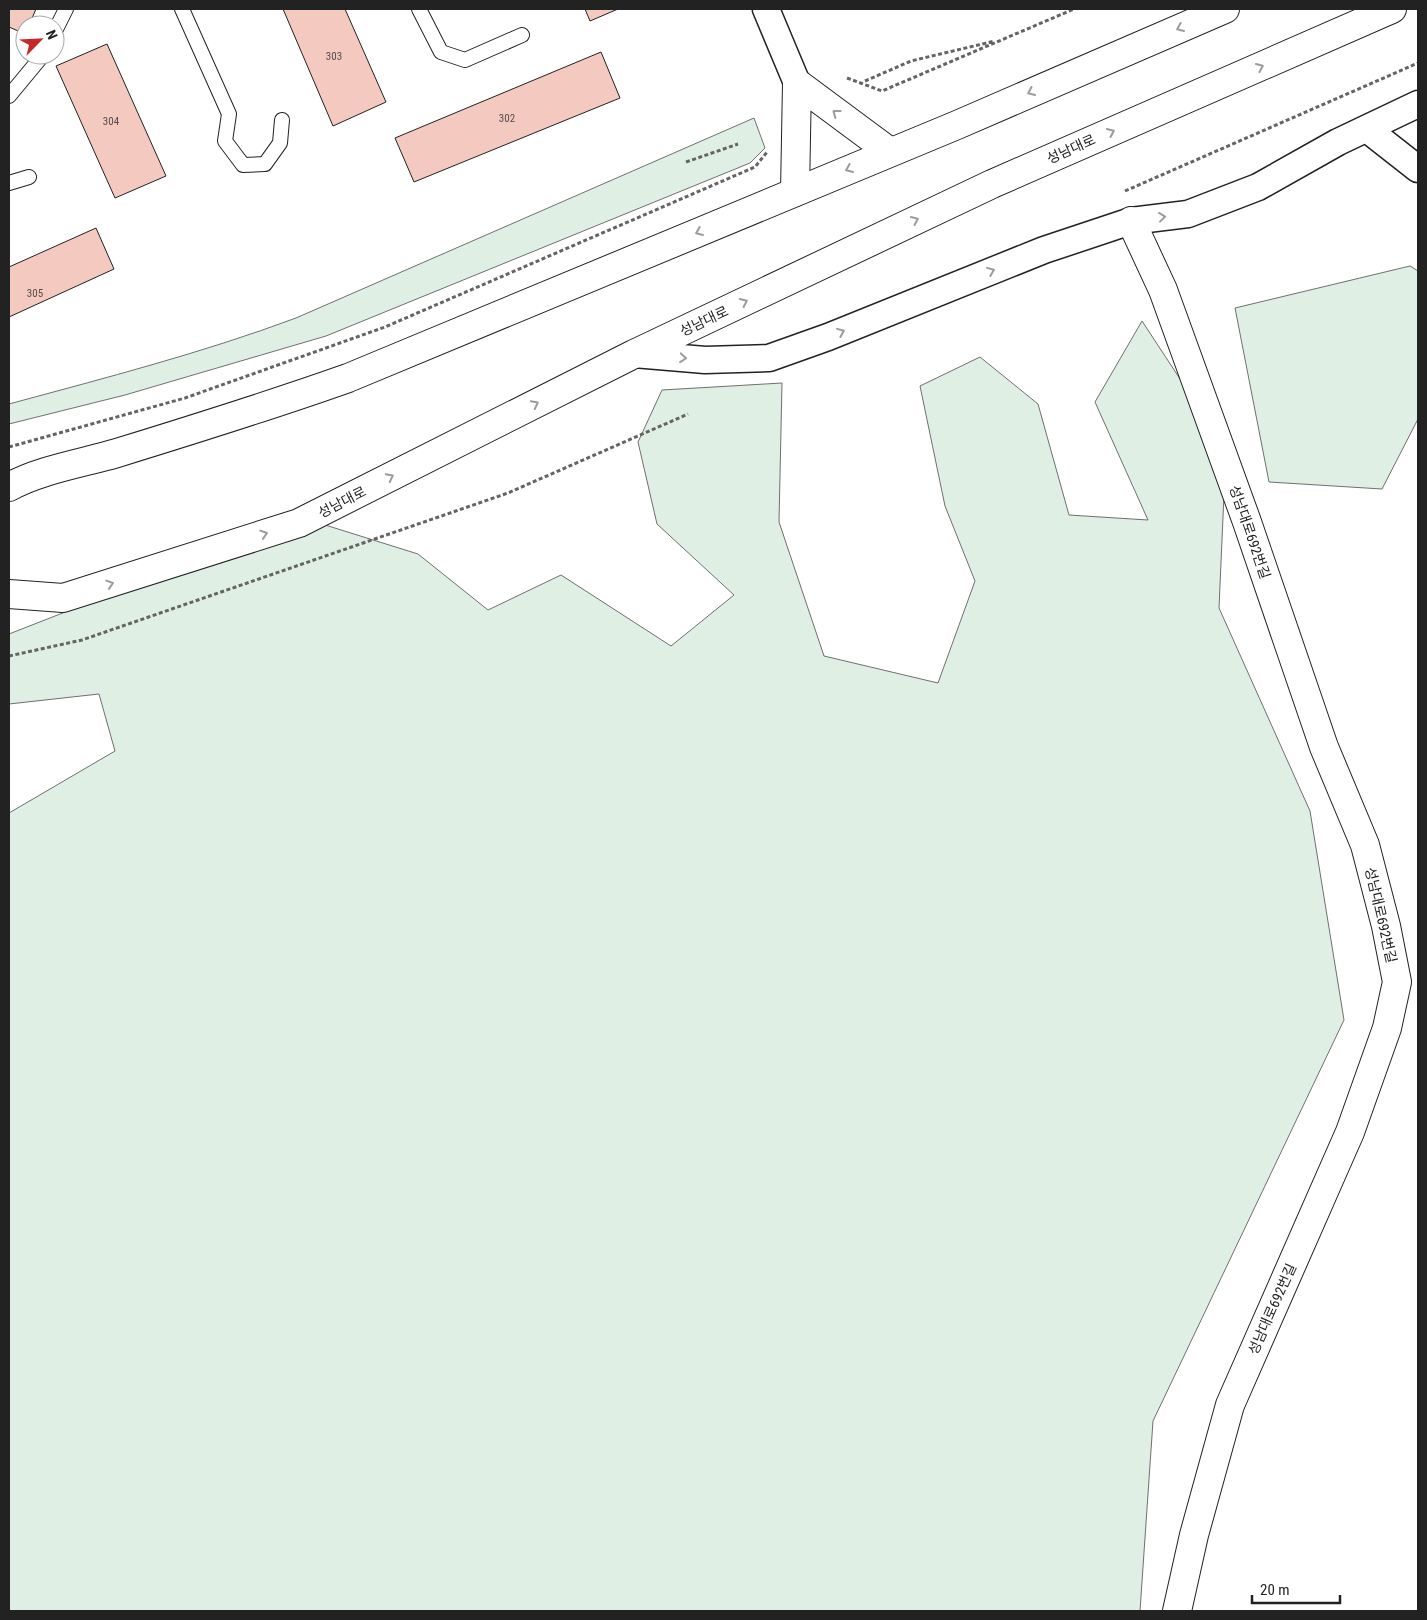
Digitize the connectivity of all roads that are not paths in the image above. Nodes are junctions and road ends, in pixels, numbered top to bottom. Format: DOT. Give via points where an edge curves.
graph roads {
  1 [pos="182,9"];
  2 [pos="419,9"];
  3 [pos="766,9"];
  4 [pos="1224,9"];
  5 [pos="1392,9"];
  6 [pos="522,34"];
  7 [pos="35,65"];
  8 [pos="797,83"];
  9 [pos="9,96"];
  10 [pos="1418,104"];
  11 [pos="282,120"];
  12 [pos="1367,129"];
  13 [pos="890,152"];
  14 [pos="1418,169"];
  15 [pos="29,177"];
  16 [pos="9,184"];
  17 [pos="795,192"];
  18 [pos="1131,221"];
  19 [pos="634,354"];
  20 [pos="13,482"];
  21 [pos="9,594"];
  22 [pos="63,598"];
  23 [pos="9,613"];
  24 [pos="1177,1610"];
  1 -- 11 [label="lane" via="229,114 225,141 243,165 265,164 280,143"];
  2 -- 6 [label="lane" via="441,52 465,60"];
  3 -- 8 [label="street"];
  4 -- 13 [label="main road, one-way"];
  19 -- 5 [label="main road, 성남대로, one-way" via="992,184"];
  7 -- 9 [label="lane"];
  13 -- 8 [label="main road, one-way"];
  8 -- 17 [label="main road"];
  10 -- 12 [label="street"];
  12 -- 14 [label="street"];
  18 -- 12 [label="street, one-way" via="1188,214 1258,187"];
  13 -- 17 [label="main road, one-way"];
  15 -- 16 [label="lane"];
  17 -- 20 [label="main road, one-way" via="348,378 258,410"];
  19 -- 18 [label="street, one-way" via="705,360 769,358 1044,250"];
  18 -- 24 [label="main road, 성남대로692번길" via="1166,299 1324,747 1365,845 1397,982 1387,1028 1350,1132 1230,1405"];
  22 -- 19 [label="main road, 성남대로, one-way" via="300,523"];
  21 -- 22 [label="main road, 성남대로"];
  22 -- 23 [label="main road"];
}
